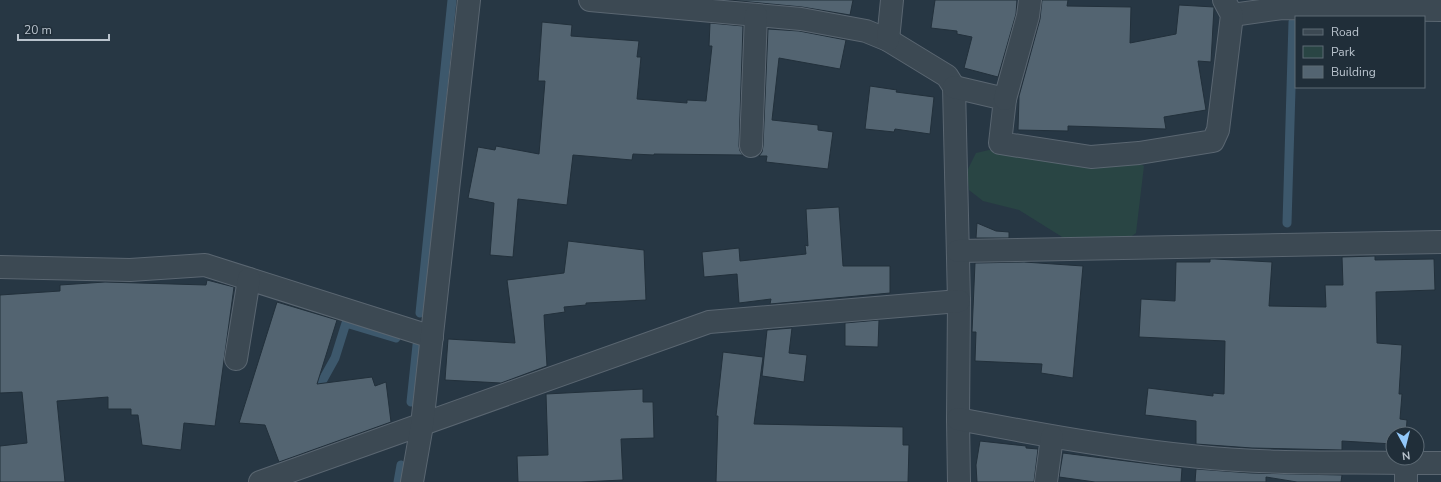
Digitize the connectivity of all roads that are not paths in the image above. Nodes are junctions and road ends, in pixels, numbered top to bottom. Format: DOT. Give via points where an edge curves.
graph roads {
  1 [pos="469,0"];
  2 [pos="590,0"];
  3 [pos="892,0"];
  4 [pos="1030,0"];
  5 [pos="1228,8"];
  6 [pos="761,10"];
  7 [pos="1441,10"];
  8 [pos="888,40"];
  9 [pos="954,87"];
  10 [pos="1005,99"];
  11 [pos="751,146"];
  12 [pos="1441,242"];
  13 [pos="958,250"];
  14 [pos="0,267"];
  15 [pos="249,279"];
  16 [pos="959,301"];
  17 [pos="432,337"];
  18 [pos="236,359"];
  19 [pos="958,419"];
  20 [pos="422,425"];
  21 [pos="1052,437"];
  22 [pos="1441,463"];
  23 [pos="1406,472"];
  24 [pos="260,482"];
  25 [pos="412,482"];
  26 [pos="959,482"];
  27 [pos="1046,482"];
  1 -- 17 [label="street"];
  2 -- 6 [label="street"];
  3 -- 8 [label="street"];
  4 -- 10 [label="street"];
  5 -- 7 [label="street"];
  5 -- 10 [label="street" via="1218,130 1213,141 1139,153 1091,157 1000,143"];
  6 -- 8 [label="street" via="866,31"];
  6 -- 11 [label="street"];
  8 -- 9 [label="street" via="947,76"];
  9 -- 10 [label="street"];
  9 -- 13 [label="street"];
  12 -- 13 [label="street"];
  13 -- 16 [label="street"];
  14 -- 15 [label="street" via="130,270 205,265"];
  15 -- 17 [label="street"];
  15 -- 18 [label="street"];
  16 -- 19 [label="street"];
  16 -- 20 [label="street" via="709,322"];
  17 -- 20 [label="street"];
  19 -- 21 [label="street"];
  19 -- 26 [label="street"];
  20 -- 24 [label="street"];
  20 -- 25 [label="street"];
  21 -- 23 [label="street" via="1200,457"];
  21 -- 27 [label="street"];
  22 -- 23 [label="street"];
}
